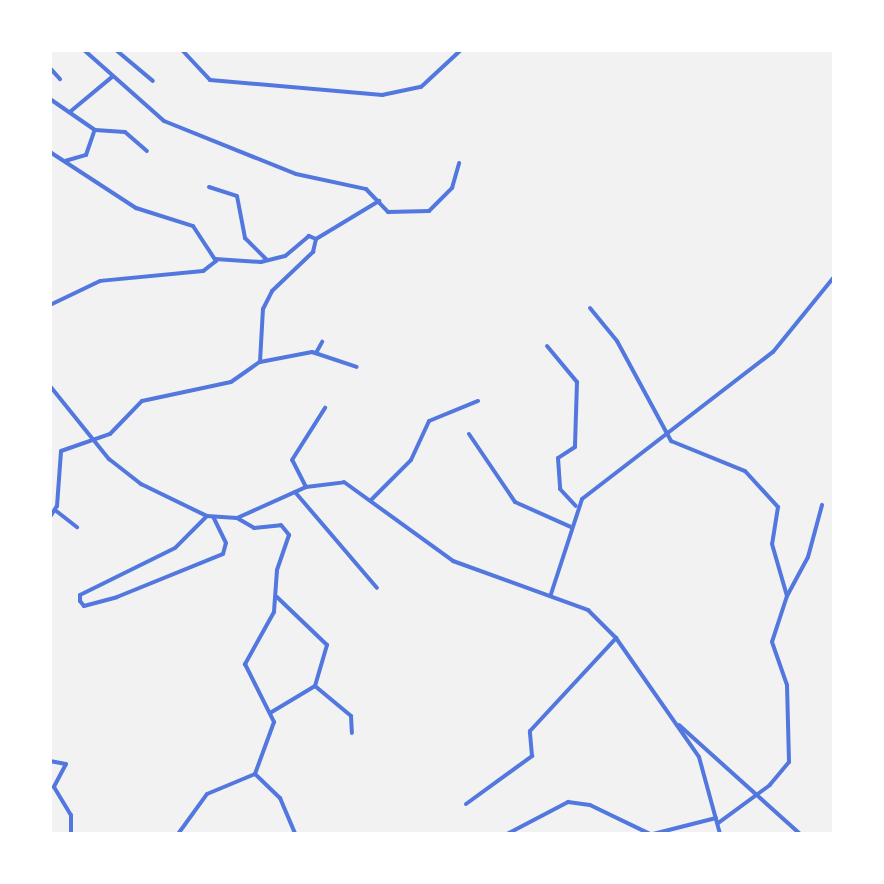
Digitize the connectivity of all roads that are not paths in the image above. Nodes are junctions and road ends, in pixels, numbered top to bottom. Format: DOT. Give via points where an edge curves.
graph roads {
  1 [pos="84,50"];
  2 [pos="116,50"];
  3 [pos="182,50"];
  4 [pos="460,50"];
  5 [pos="50,68"];
  6 [pos="112,77"];
  7 [pos="60,79"];
  8 [pos="153,81"];
  9 [pos="50,99"];
  10 [pos="71,111"];
  11 [pos="94,130"];
  12 [pos="147,151"];
  13 [pos="50,152"];
  14 [pos="65,161"];
  15 [pos="459,163"];
  16 [pos="208,187"];
  17 [pos="378,202"];
  18 [pos="316,240"];
  19 [pos="215,259"];
  20 [pos="270,260"];
  21 [pos="834,278"];
  22 [pos="50,306"];
  23 [pos="590,308"];
  24 [pos="322,342"];
  25 [pos="548,346"];
  26 [pos="316,352"];
  27 [pos="260,362"];
  28 [pos="357,367"];
  29 [pos="50,386"];
  30 [pos="478,401"];
  31 [pos="325,408"];
  32 [pos="469,434"];
  33 [pos="666,435"];
  34 [pos="94,441"];
  35 [pos="306,487"];
  36 [pos="294,492"];
  37 [pos="372,500"];
  38 [pos="822,504"];
  39 [pos="576,506"];
  40 [pos="54,510"];
  41 [pos="207,516"];
  42 [pos="50,518"];
  43 [pos="214,518"];
  44 [pos="237,518"];
  45 [pos="76,527"];
  46 [pos="570,527"];
  47 [pos="377,588"];
  48 [pos="551,594"];
  49 [pos="787,596"];
  50 [pos="277,597"];
  51 [pos="616,638"];
  52 [pos="315,686"];
  53 [pos="269,714"];
  54 [pos="679,725"];
  55 [pos="352,733"];
  56 [pos="50,761"];
  57 [pos="255,774"];
  58 [pos="755,796"];
  59 [pos="466,804"];
  60 [pos="716,820"];
  61 [pos="71,834"];
  62 [pos="178,834"];
  63 [pos="294,834"];
  64 [pos="507,834"];
  65 [pos="652,834"];
  66 [pos="720,834"];
  67 [pos="800,834"];
  1 -- 6 [label="street"];
  2 -- 8 [label="street"];
  3 -- 4 [label="street" via="210,80 382,94 421,86"];
  5 -- 7 [label="street"];
  6 -- 10 [label="street"];
  6 -- 17 [label="street" via="164,121 197,138 339,188 366,189"];
  9 -- 10 [label="street"];
  10 -- 11 [label="street"];
  11 -- 12 [label="street" via="126,132"];
  11 -- 14 [label="street" via="86,154"];
  13 -- 14 [label="street"];
  14 -- 19 [label="street" via="136,208 192,226"];
  15 -- 17 [label="street" via="452,188 429,211 388,212"];
  16 -- 20 [label="street" via="237,196 244,238"];
  17 -- 18 [label="street"];
  18 -- 20 [label="street" via="310,236"];
  18 -- 27 [label="street" via="263,309"];
  19 -- 20 [label="street"];
  19 -- 22 [label="street" via="203,271 100,280"];
  21 -- 33 [label="street" via="774,352"];
  23 -- 33 [label="street" via="617,340"];
  24 -- 26 [label="street"];
  25 -- 39 [label="street" via="577,382 575,448 558,458 564,498"];
  26 -- 27 [label="street"];
  26 -- 28 [label="street"];
  27 -- 34 [label="street" via="231,382 142,401"];
  29 -- 34 [label="street"];
  30 -- 37 [label="street" via="429,421 411,460"];
  31 -- 35 [label="street" via="292,460"];
  32 -- 46 [label="street" via="515,502"];
  33 -- 39 [label="street"];
  33 -- 49 [label="street" via="763,486 778,507 772,544"];
  34 -- 40 [label="street" via="61,451"];
  34 -- 41 [label="street" via="142,484"];
  35 -- 36 [label="street"];
  35 -- 37 [label="street" via="344,482"];
  36 -- 44 [label="street"];
  36 -- 47 [label="street"];
  37 -- 48 [label="street" via="453,561"];
  38 -- 49 [label="street" via="808,557"];
  39 -- 46 [label="street"];
  40 -- 42 [label="street"];
  40 -- 45 [label="street"];
  41 -- 43 [label="street"];
  41 -- 43 [label="street" via="175,548 80,594 80,601 117,597 223,554 226,543"];
  43 -- 44 [label="street"];
  44 -- 50 [label="street" via="254,528 287,529"];
  46 -- 48 [label="street" via="573,542"];
  48 -- 51 [label="street" via="588,610"];
  49 -- 58 [label="street" via="772,642 786,685 789,762"];
  50 -- 52 [label="street" via="326,645"];
  50 -- 53 [label="street" via="265,632 245,655 248,679"];
  51 -- 54 [label="street"];
  51 -- 59 [label="street" via="530,732 532,756"];
  52 -- 53 [label="street"];
  52 -- 55 [label="street" via="352,716"];
  53 -- 57 [label="street" via="274,727 253,764"];
  54 -- 58 [label="street"];
  54 -- 60 [label="street" via="699,757"];
  56 -- 61 [label="street" via="66,764 54,787 71,815"];
  57 -- 62 [label="street" via="208,794"];
  57 -- 63 [label="street" via="280,798"];
  58 -- 60 [label="street"];
  58 -- 67 [label="street"];
  60 -- 65 [label="street"];
  60 -- 66 [label="street"];
  64 -- 65 [label="street" via="568,802 590,805"];
}
